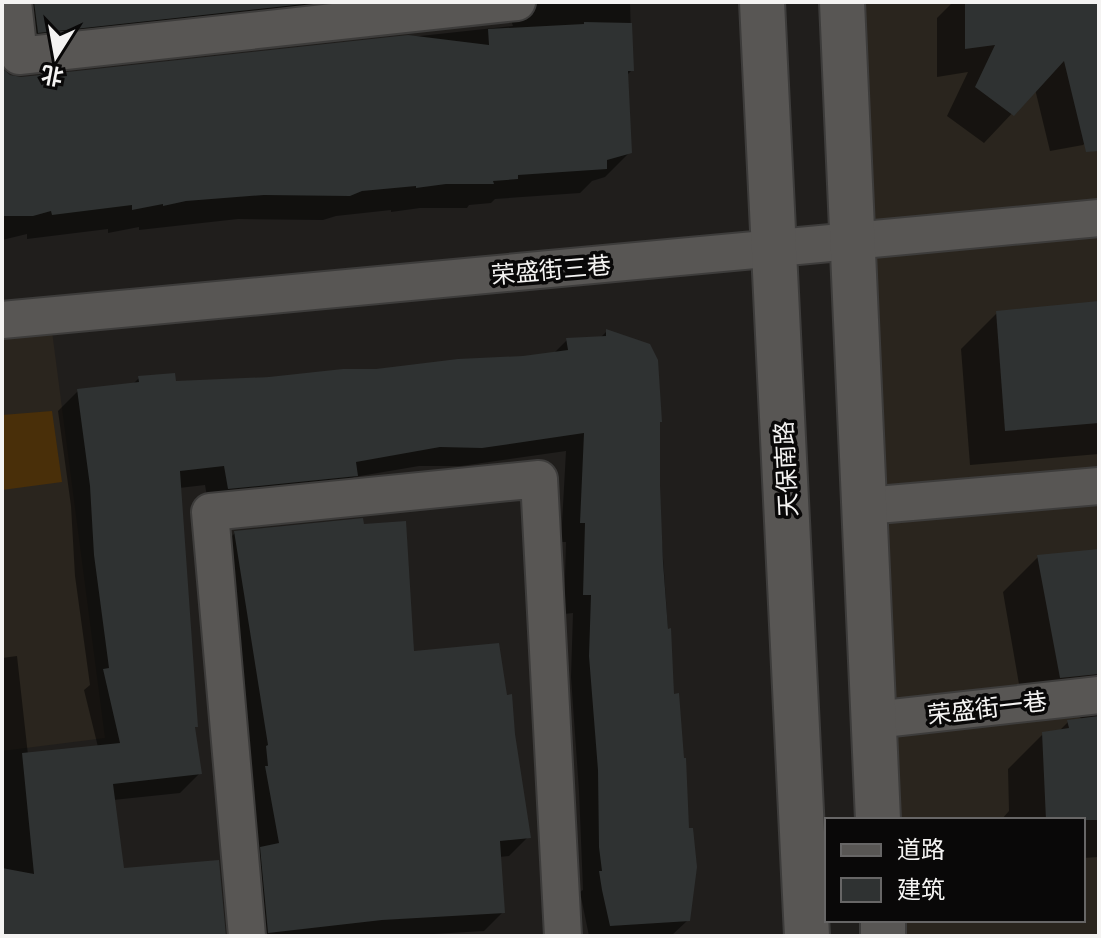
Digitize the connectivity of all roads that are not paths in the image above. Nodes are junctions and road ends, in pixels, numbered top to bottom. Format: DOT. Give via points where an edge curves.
graph roads {
  1 [pos="13,2"];
  2 [pos="517,2"];
  3 [pos="762,2"];
  4 [pos="842,2"];
  5 [pos="1099,218"];
  6 [pos="854,241"];
  7 [pos="775,248"];
  8 [pos="2,320"];
  9 [pos="1099,486"];
  10 [pos="865,506"];
  11 [pos="1099,695"];
  12 [pos="874,720"];
  13 [pos="878,818"];
  14 [pos="247,936"];
  15 [pos="563,936"];
  16 [pos="807,936"];
  1 -- 2 [label="street" via="19,56"];
  3 -- 7 [label="street, 天保南路"];
  4 -- 6 [label="street"];
  5 -- 6 [label="street, 荣盛街三巷"];
  6 -- 7 [label="street, 荣盛街三巷"];
  6 -- 10 [label="street"];
  7 -- 8 [label="street, 荣盛街三巷"];
  7 -- 16 [label="street, 天保南路"];
  9 -- 10 [label="street"];
  10 -- 12 [label="street"];
  11 -- 12 [label="street, 荣盛街一巷"];
  12 -- 13 [label="street"];
  14 -- 15 [label="street" via="210,512 539,479"];
}
